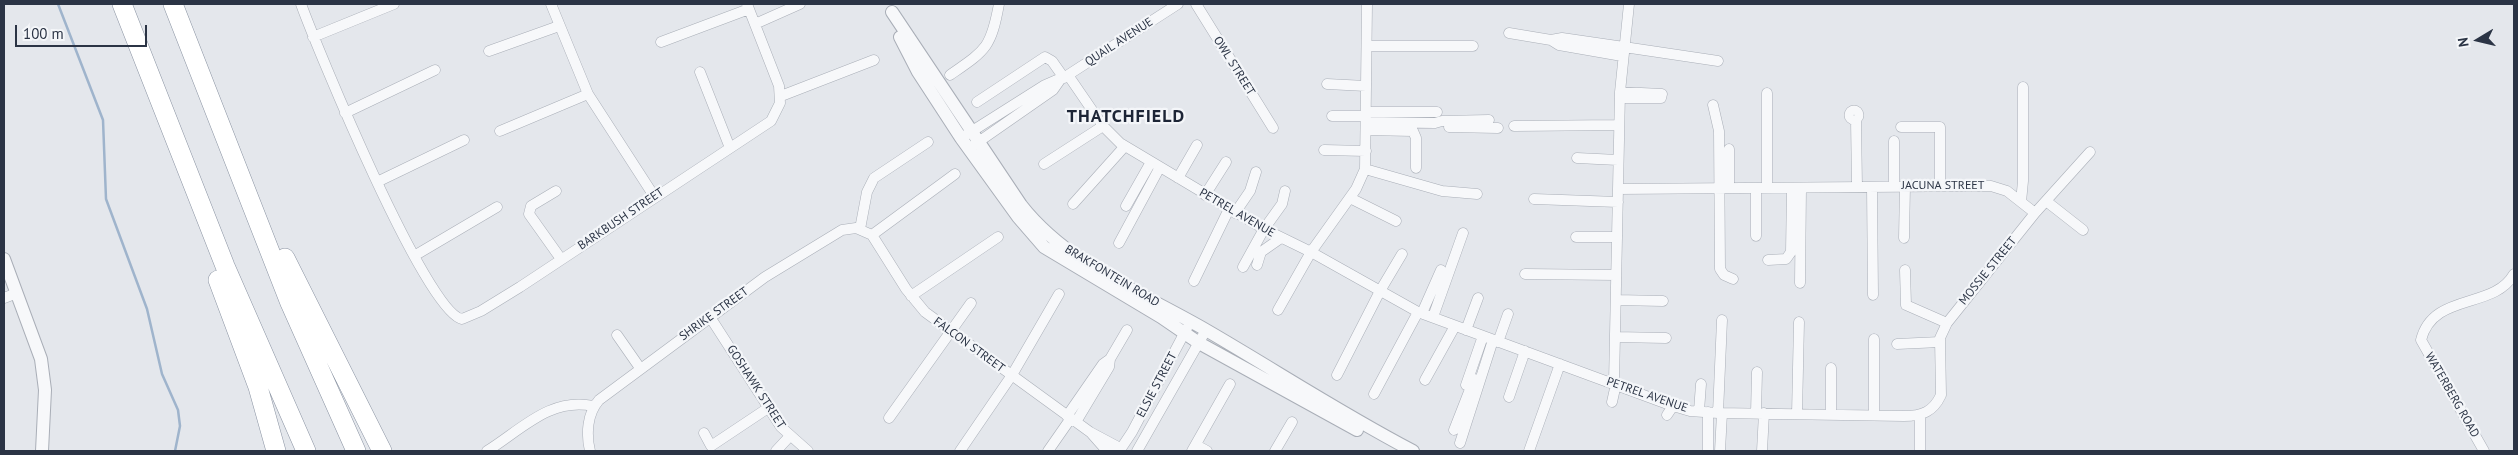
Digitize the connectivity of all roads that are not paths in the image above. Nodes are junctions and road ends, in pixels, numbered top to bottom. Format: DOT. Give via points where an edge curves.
graph roads {
  1 [pos="122,4"];
  2 [pos="173,4"];
  3 [pos="301,4"];
  4 [pos="394,4"];
  5 [pos="551,4"];
  6 [pos="800,4"];
  7 [pos="999,4"];
  8 [pos="1178,4"];
  9 [pos="1196,4"];
  10 [pos="1367,4"];
  11 [pos="1630,4"];
  12 [pos="748,7"];
  13 [pos="891,8"];
  14 [pos="1162,8"];
  15 [pos="754,24"];
  16 [pos="559,26"];
  17 [pos="132,31"];
  18 [pos="1509,33"];
  19 [pos="313,37"];
  20 [pos="661,42"];
  21 [pos="1366,46"];
  22 [pos="1473,46"];
  23 [pos="489,51"];
  24 [pos="1623,51"];
  25 [pos="874,60"];
  26 [pos="1718,61"];
  27 [pos="435,70"];
  28 [pos="700,72"];
  29 [pos="950,75"];
  30 [pos="1064,77"];
  31 [pos="1327,84"];
  32 [pos="1366,86"];
  33 [pos="2023,87"];
  34 [pos="1767,93"];
  35 [pos="588,94"];
  36 [pos="1620,95"];
  37 [pos="1640,95"];
  38 [pos="781,96"];
  39 [pos="977,102"];
  40 [pos="1713,105"];
  41 [pos="345,112"];
  42 [pos="1437,112"];
  43 [pos="1332,116"];
  44 [pos="1366,120"];
  45 [pos="1489,120"];
  46 [pos="1854,120"];
  47 [pos="1435,123"];
  48 [pos="1619,125"];
  49 [pos="1103,126"];
  50 [pos="1514,126"];
  51 [pos="1901,127"];
  52 [pos="1272,128"];
  53 [pos="1498,128"];
  54 [pos="500,131"];
  55 [pos="464,140"];
  56 [pos="970,140"];
  57 [pos="1894,141"];
  58 [pos="928,142"];
  59 [pos="1197,145"];
  60 [pos="1125,146"];
  61 [pos="730,148"];
  62 [pos="1729,149"];
  63 [pos="1324,150"];
  64 [pos="1366,151"];
  65 [pos="2090,152"];
  66 [pos="231,153"];
  67 [pos="1577,158"];
  68 [pos="1618,160"];
  69 [pos="1226,162"];
  70 [pos="1044,164"];
  71 [pos="1156,165"];
  72 [pos="1364,168"];
  73 [pos="1416,168"];
  74 [pos="1256,172"];
  75 [pos="955,174"];
  76 [pos="1178,178"];
  77 [pos="377,182"];
  78 [pos="1899,186"];
  79 [pos="1940,186"];
  80 [pos="1855,187"];
  81 [pos="1872,187"];
  82 [pos="1724,188"];
  83 [pos="1756,188"];
  84 [pos="1767,188"];
  85 [pos="1796,188"];
  86 [pos="1618,190"];
  87 [pos="556,191"];
  88 [pos="1285,191"];
  89 [pos="1478,194"];
  90 [pos="1205,195"];
  91 [pos="654,196"];
  92 [pos="1350,198"];
  93 [pos="1534,200"];
  94 [pos="2046,201"];
  95 [pos="1618,202"];
  96 [pos="2021,202"];
  97 [pos="1073,204"];
  98 [pos="1126,206"];
  99 [pos="497,207"];
  100 [pos="1232,211"];
  101 [pos="2035,213"];
  102 [pos="1396,221"];
  103 [pos="1122,226"];
  104 [pos="860,228"];
  105 [pos="1264,230"];
  106 [pos="2083,230"];
  107 [pos="1463,233"];
  108 [pos="872,235"];
  109 [pos="1756,236"];
  110 [pos="998,237"];
  111 [pos="1576,237"];
  112 [pos="1617,237"];
  113 [pos="1281,238"];
  114 [pos="1904,238"];
  115 [pos="1119,243"];
  116 [pos="1311,252"];
  117 [pos="1402,254"];
  118 [pos="414,256"];
  119 [pos="4,259"];
  120 [pos="561,259"];
  121 [pos="1768,260"];
  122 [pos="1257,265"];
  123 [pos="1243,267"];
  124 [pos="1441,270"];
  125 [pos="1905,270"];
  126 [pos="1525,274"];
  127 [pos="2514,274"];
  128 [pos="1616,275"];
  129 [pos="1733,279"];
  130 [pos="1194,281"];
  131 [pos="1800,283"];
  132 [pos="1380,291"];
  133 [pos="17,293"];
  134 [pos="1059,294"];
  135 [pos="1873,295"];
  136 [pos="911,296"];
  137 [pos="4,298"];
  138 [pos="1478,298"];
  139 [pos="1616,300"];
  140 [pos="1663,301"];
  141 [pos="971,303"];
  142 [pos="1278,310"];
  143 [pos="1420,312"];
  144 [pos="1508,314"];
  145 [pos="710,317"];
  146 [pos="1433,317"];
  147 [pos="1722,320"];
  148 [pos="1191,321"];
  149 [pos="1947,323"];
  150 [pos="1455,326"];
  151 [pos="1796,327"];
  152 [pos="1127,330"];
  153 [pos="1206,330"];
  154 [pos="1466,330"];
  155 [pos="950,331"];
  156 [pos="1716,331"];
  157 [pos="1184,333"];
  158 [pos="617,335"];
  159 [pos="1615,338"];
  160 [pos="1666,338"];
  161 [pos="1874,338"];
  162 [pos="1490,340"];
  163 [pos="1940,342"];
  164 [pos="1199,343"];
  165 [pos="1897,344"];
  166 [pos="1525,351"];
  167 [pos="1560,364"];
  168 [pos="640,368"];
  169 [pos="1831,368"];
  170 [pos="1869,369"];
  171 [pos="1757,372"];
  172 [pos="1337,374"];
  173 [pos="1012,375"];
  174 [pos="1425,380"];
  175 [pos="1230,384"];
  176 [pos="1615,384"];
  177 [pos="1701,384"];
  178 [pos="1464,388"];
  179 [pos="1374,394"];
  180 [pos="1509,396"];
  181 [pos="1612,402"];
  182 [pos="593,406"];
  183 [pos="1673,406"];
  184 [pos="768,408"];
  185 [pos="1712,412"];
  186 [pos="1760,413"];
  187 [pos="1794,414"];
  188 [pos="1831,414"];
  189 [pos="1666,415"];
  190 [pos="1871,415"];
  191 [pos="1920,416"];
  192 [pos="889,418"];
  193 [pos="1071,418"];
  194 [pos="1292,422"];
  195 [pos="1454,430"];
  196 [pos="1090,432"];
  197 [pos="704,433"];
  198 [pos="790,437"];
  199 [pos="1460,443"];
  200 [pos="1194,448"];
  201 [pos="1119,449"];
  202 [pos="42,451"];
  203 [pos="276,451"];
  204 [pos="306,451"];
  205 [pos="356,451"];
  206 [pos="382,451"];
  207 [pos="487,451"];
  208 [pos="590,451"];
  209 [pos="776,451"];
  210 [pos="808,451"];
  211 [pos="960,451"];
  212 [pos="1048,451"];
  213 [pos="1107,451"];
  214 [pos="1133,451"];
  215 [pos="1137,451"];
  216 [pos="1207,451"];
  217 [pos="1274,451"];
  218 [pos="1394,451"];
  219 [pos="1413,451"];
  220 [pos="1529,451"];
  221 [pos="1708,451"];
  222 [pos="1720,451"];
  223 [pos="1762,451"];
  224 [pos="1920,451"];
  225 [pos="2484,451"];
  1 -- 17 [label="highway"];
  2 -- 66 [label="highway"];
  3 -- 19 [label="street"];
  4 -- 19 [label="street"];
  5 -- 16 [label="street"];
  6 -- 15 [label="street"];
  7 -- 29 [label="street" via="987,47"];
  8 -- 14 [label="street, QUAIL AVENUE"];
  9 -- 52 [label="street, OWL STREET"];
  10 -- 21 [label="street"];
  11 -- 24 [label="street"];
  12 -- 15 [label="street"];
  12 -- 20 [label="street"];
  13 -- 56 [label="street, BRAKFONTEIN ROAD"];
  14 -- 30 [label="street, QUAIL AVENUE"];
  15 -- 38 [label="street"];
  16 -- 23 [label="street"];
  16 -- 35 [label="street"];
  17 -- 203 [label="highway" via="133,49 146,90 247,356"];
  17 -- 204 [label="highway" via="225,266"];
  18 -- 24 [label="street" via="1551,40 1559,45"];
  19 -- 41 [label="street"];
  21 -- 22 [label="street"];
  21 -- 32 [label="street"];
  24 -- 26 [label="street"];
  24 -- 36 [label="street"];
  25 -- 38 [label="street"];
  27 -- 41 [label="street"];
  28 -- 61 [label="street"];
  30 -- 39 [label="street, PETREL AVENUE" via="1045,57"];
  30 -- 49 [label="street, PETREL AVENUE"];
  30 -- 56 [label="street, QUAIL AVENUE" via="1050,82 1024,104"];
  31 -- 32 [label="street"];
  32 -- 44 [label="street"];
  33 -- 96 [label="street" via="2024,181"];
  34 -- 84 [label="street"];
  35 -- 54 [label="street"];
  35 -- 91 [label="street"];
  36 -- 37 [label="street"];
  36 -- 48 [label="street"];
  38 -- 61 [label="street, BARKBUSH STREET" via="771,121"];
  40 -- 82 [label="street" via="1719,131"];
  41 -- 77 [label="street"];
  42 -- 44 [label="street"];
  43 -- 44 [label="street"];
  44 -- 47 [label="street"];
  44 -- 64 [label="street"];
  44 -- 73 [label="street" via="1413,131"];
  45 -- 47 [label="street"];
  46 -- 80 [label="street"];
  47 -- 53 [label="street" via="1446,127"];
  48 -- 50 [label="street"];
  48 -- 68 [label="street"];
  49 -- 60 [label="street, PETREL AVENUE"];
  49 -- 70 [label="street"];
  51 -- 79 [label="street" via="1940,127"];
  55 -- 77 [label="street"];
  56 -- 148 [label="street, BRAKFONTEIN ROAD" via="1044,232 1106,274"];
  56 -- 157 [label="street, BRAKFONTEIN ROAD" via="1018,218 1044,247"];
  57 -- 78 [label="street"];
  58 -- 104 [label="street" via="874,178"];
  59 -- 76 [label="street"];
  60 -- 71 [label="street, PETREL AVENUE"];
  60 -- 97 [label="street"];
  61 -- 91 [label="street, BARKBUSH STREET"];
  62 -- 82 [label="street"];
  63 -- 64 [label="street"];
  64 -- 72 [label="street"];
  65 -- 94 [label="street, MOSSIE STREET"];
  66 -- 205 [label="highway" via="290,303"];
  66 -- 206 [label="highway" via="242,164 303,296"];
  67 -- 68 [label="street"];
  68 -- 86 [label="street"];
  69 -- 90 [label="street"];
  71 -- 76 [label="street, PETREL AVENUE"];
  71 -- 98 [label="street"];
  71 -- 103 [label="street"];
  71 -- 115 [label="street"];
  72 -- 89 [label="street" via="1442,191"];
  72 -- 92 [label="street"];
  74 -- 100 [label="street" via="1250,190"];
  75 -- 108 [label="street"];
  76 -- 90 [label="street, PETREL AVENUE"];
  77 -- 118 [label="street"];
  78 -- 79 [label="street, JACUNA STREET"];
  78 -- 81 [label="street, JACUNA STREET"];
  78 -- 114 [label="street"];
  79 -- 96 [label="street, JACUNA STREET" via="1997,186"];
  80 -- 81 [label="street, JACUNA STREET"];
  80 -- 85 [label="street, JACUNA STREET"];
  81 -- 135 [label="street"];
  82 -- 83 [label="street, JACUNA STREET"];
  82 -- 86 [label="street, JACUNA STREET"];
  82 -- 129 [label="street" via="1720,269"];
  83 -- 84 [label="street, JACUNA STREET"];
  83 -- 109 [label="street"];
  84 -- 85 [label="street, JACUNA STREET"];
  85 -- 121 [label="street" via="1791,252 1786,258"];
  85 -- 131 [label="street"];
  86 -- 95 [label="street"];
  87 -- 120 [label="street" via="531,206 528,214"];
  88 -- 105 [label="street" via="1282,204"];
  90 -- 100 [label="street, PETREL AVENUE"];
  91 -- 120 [label="street, BARKBUSH STREET"];
  92 -- 102 [label="street"];
  92 -- 116 [label="street"];
  93 -- 95 [label="street"];
  94 -- 101 [label="street, MOSSIE STREET"];
  94 -- 106 [label="street"];
  95 -- 112 [label="street"];
  96 -- 101 [label="street, JACUNA STREET"];
  99 -- 118 [label="street"];
  100 -- 105 [label="street, PETREL AVENUE"];
  100 -- 130 [label="street"];
  101 -- 149 [label="street, MOSSIE STREET"];
  104 -- 108 [label="street"];
  104 -- 145 [label="street, SHRIKE STREET" via="848,228 832,236 765,277"];
  105 -- 113 [label="street, PETREL AVENUE"];
  105 -- 123 [label="street"];
  107 -- 146 [label="street"];
  108 -- 136 [label="street, FALCON STREET"];
  110 -- 136 [label="street"];
  111 -- 112 [label="street"];
  112 -- 128 [label="street"];
  113 -- 116 [label="street, PETREL AVENUE"];
  113 -- 122 [label="street" via="1261,252"];
  116 -- 132 [label="street, PETREL AVENUE"];
  116 -- 142 [label="street"];
  117 -- 132 [label="street"];
  118 -- 120 [label="street, BARKBUSH STREET" via="452,315 462,318 471,316"];
  119 -- 133 [label="street"];
  124 -- 143 [label="street"];
  125 -- 149 [label="street" via="1906,305"];
  126 -- 128 [label="street"];
  127 -- 225 [label="street, WATERBERG ROAD" via="2494,292 2435,315 2427,323 2421,340"];
  128 -- 139 [label="street"];
  132 -- 143 [label="street, PETREL AVENUE"];
  132 -- 172 [label="street"];
  133 -- 137 [label="street"];
  133 -- 202 [label="street" via="44,375"];
  134 -- 173 [label="street"];
  136 -- 155 [label="street, FALCON STREET" via="925,312"];
  138 -- 154 [label="street"];
  139 -- 140 [label="street"];
  139 -- 159 [label="street"];
  141 -- 155 [label="street"];
  143 -- 146 [label="street, PETREL AVENUE"];
  143 -- 179 [label="street"];
  144 -- 162 [label="street"];
  145 -- 168 [label="street, SHRIKE STREET"];
  145 -- 184 [label="street, GOSHAWK STREET"];
  146 -- 150 [label="street, PETREL AVENUE"];
  147 -- 185 [label="street"];
  148 -- 153 [label="street, BRAKFONTEIN ROAD"];
  148 -- 157 [label="street, ELSIE STREET"];
  149 -- 163 [label="street, MOSSIE STREET"];
  150 -- 154 [label="street, PETREL AVENUE"];
  150 -- 174 [label="street"];
  151 -- 187 [label="street"];
  152 -- 193 [label="street"];
  153 -- 164 [label="street, ELSIE STREET"];
  153 -- 219 [label="street, BRAKFONTEIN ROAD" via="1365,426"];
  154 -- 162 [label="street, PETREL AVENUE"];
  155 -- 173 [label="street, FALCON STREET"];
  155 -- 192 [label="street"];
  156 -- 185 [label="street"];
  157 -- 164 [label="street, BRAKFONTEIN ROAD"];
  157 -- 201 [label="street, ELSIE STREET" via="1132,432"];
  158 -- 168 [label="street"];
  159 -- 160 [label="street"];
  159 -- 176 [label="street"];
  161 -- 190 [label="street"];
  162 -- 166 [label="street, PETREL AVENUE"];
  162 -- 178 [label="street"];
  162 -- 195 [label="street"];
  162 -- 199 [label="street"];
  163 -- 165 [label="street"];
  163 -- 191 [label="street, MOSSIE STREET" via="1941,394 1931,409"];
  164 -- 215 [label="street, ELSIE STREET"];
  164 -- 218 [label="street, BRAKFONTEIN ROAD"];
  166 -- 167 [label="street, PETREL AVENUE"];
  166 -- 180 [label="street"];
  167 -- 176 [label="street, PETREL AVENUE"];
  167 -- 220 [label="street"];
  168 -- 182 [label="street, SHRIKE STREET"];
  169 -- 188 [label="street"];
  170 -- 190 [label="street"];
  171 -- 186 [label="street"];
  173 -- 193 [label="street, FALCON STREET"];
  173 -- 211 [label="street"];
  175 -- 200 [label="street"];
  176 -- 181 [label="street"];
  176 -- 183 [label="street, PETREL AVENUE"];
  177 -- 185 [label="street"];
  182 -- 207 [label="street" via="568,404 545,412"];
  182 -- 208 [label="street" via="589,421"];
  183 -- 185 [label="street, PETREL AVENUE"];
  183 -- 189 [label="street"];
  184 -- 197 [label="street" via="711,446"];
  184 -- 198 [label="street, GOSHAWK STREET"];
  185 -- 186 [label="street, PETREL AVENUE"];
  185 -- 221 [label="street"];
  185 -- 222 [label="street"];
  186 -- 187 [label="street, PETREL AVENUE"];
  186 -- 223 [label="street"];
  187 -- 188 [label="street, PETREL AVENUE"];
  188 -- 190 [label="street, PETREL AVENUE"];
  190 -- 191 [label="street, PETREL AVENUE"];
  191 -- 224 [label="street"];
  193 -- 196 [label="street, FALCON STREET"];
  193 -- 212 [label="street"];
  194 -- 217 [label="street"];
  196 -- 201 [label="street, FALCON STREET"];
  196 -- 213 [label="street, FALCON STREET"];
  198 -- 209 [label="street"];
  198 -- 210 [label="street, GOSHAWK STREET"];
  200 -- 216 [label="street"];
  201 -- 214 [label="street, FALCON STREET"];
}
